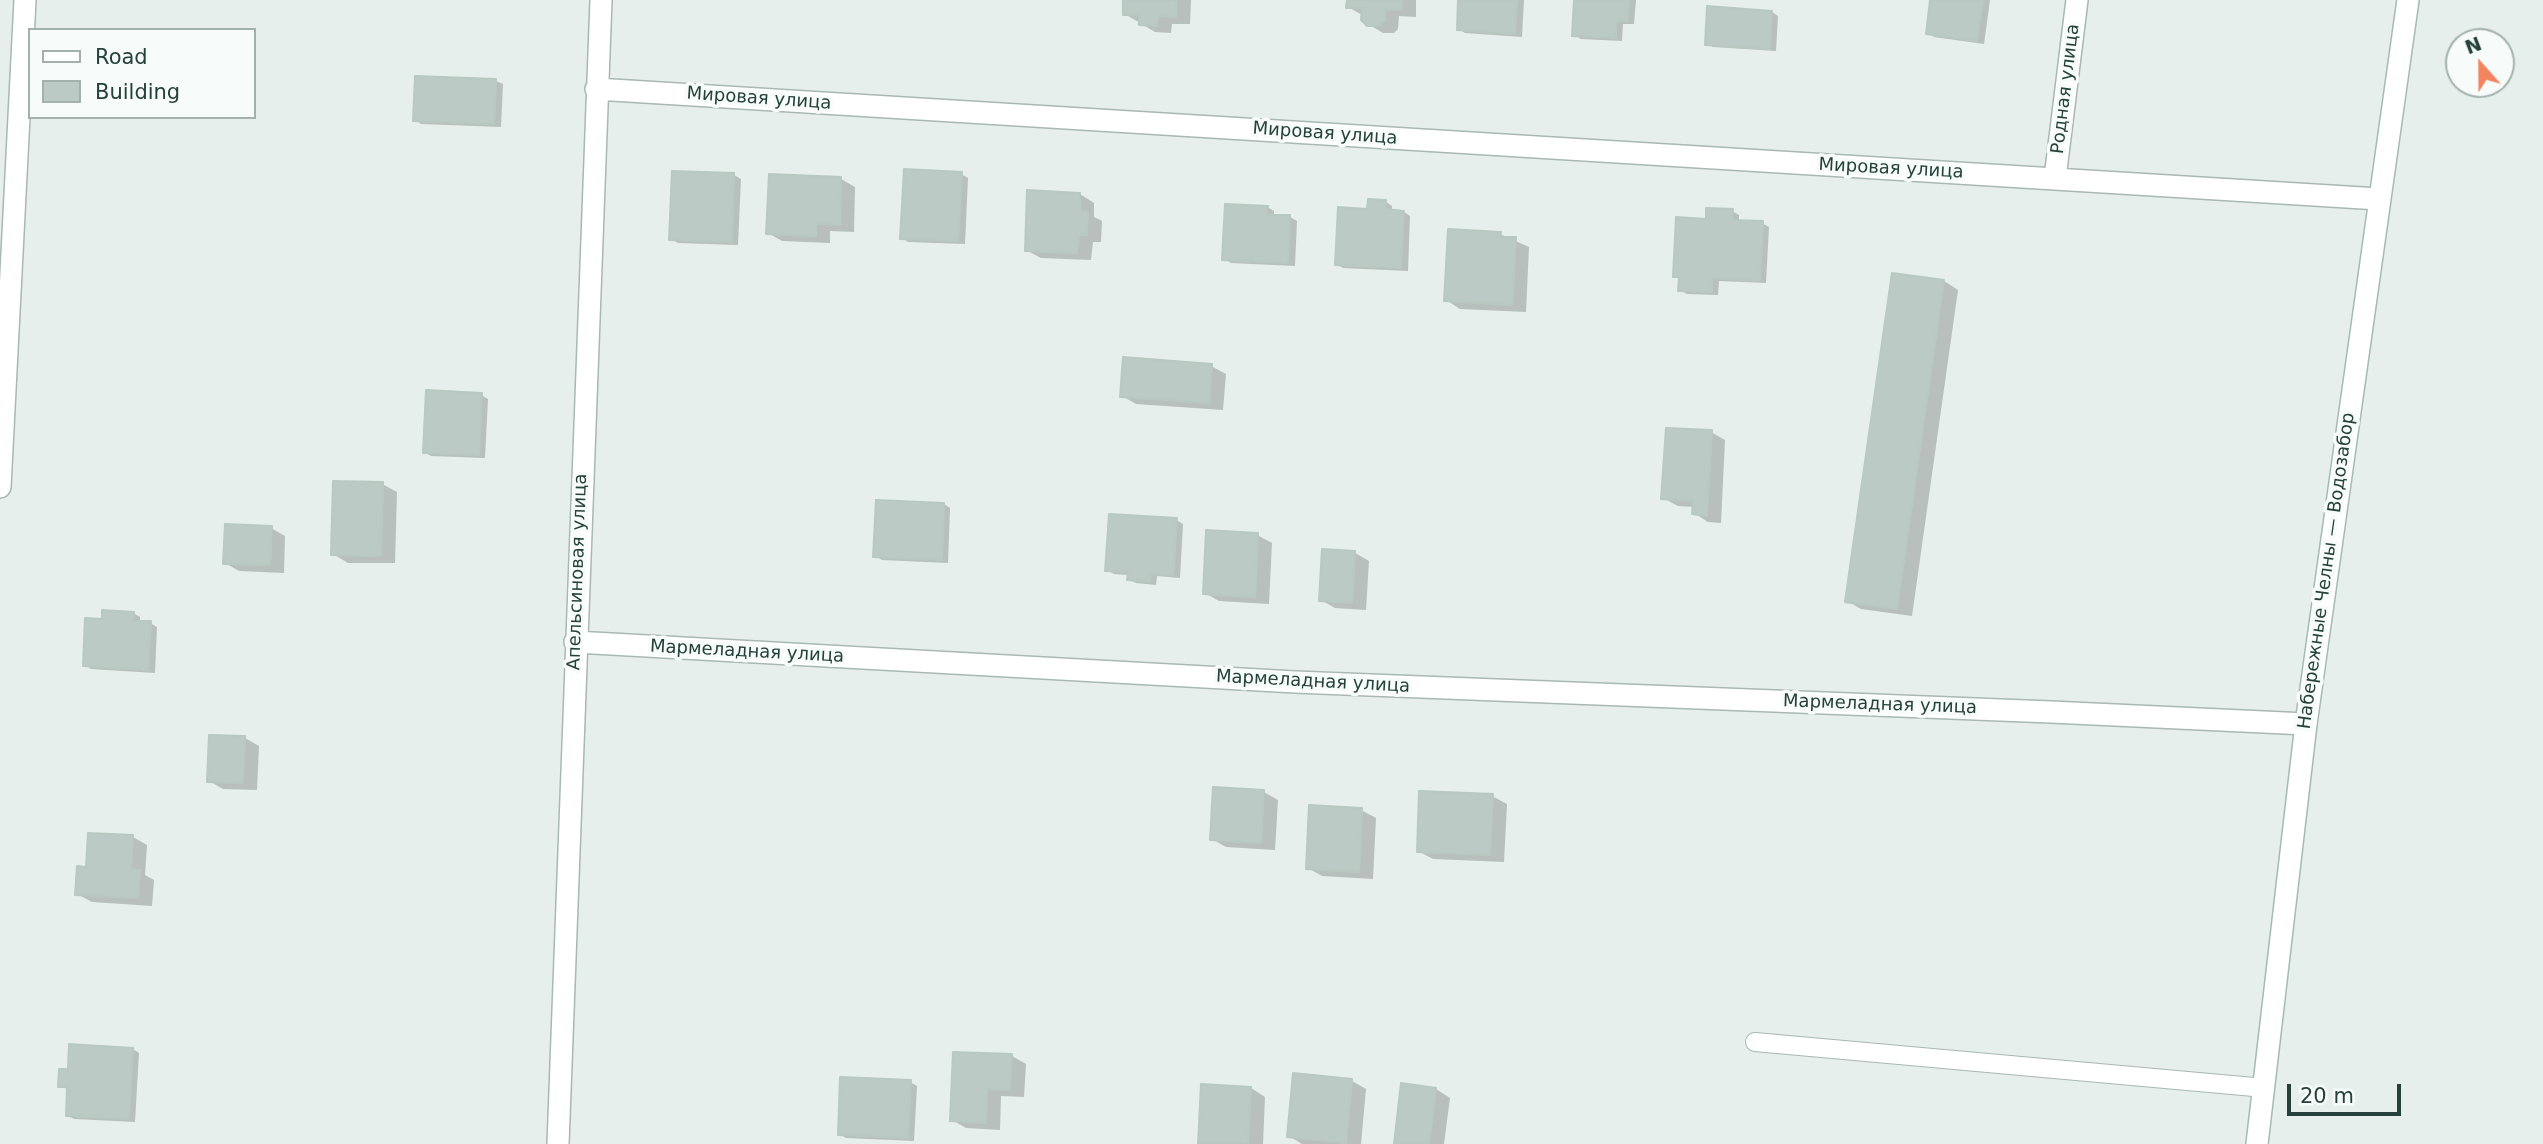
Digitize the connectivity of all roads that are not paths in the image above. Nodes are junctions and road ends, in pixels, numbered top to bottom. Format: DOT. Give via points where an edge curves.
graph roads {
  1 [pos="25,0"];
  2 [pos="601,0"];
  3 [pos="2077,0"];
  4 [pos="2408,0"];
  5 [pos="596,89"];
  6 [pos="2055,178"];
  7 [pos="2379,199"];
  8 [pos="0,487"];
  9 [pos="575,642"];
  10 [pos="2305,724"];
  11 [pos="1755,1042"];
  12 [pos="2264,1088"];
  13 [pos="558,1144"];
  14 [pos="2257,1144"];
  1 -- 8 [label="street"];
  2 -- 5 [label="street, Апельсиновая улица"];
  3 -- 6 [label="street, Родная улица"];
  4 -- 7 [label="street, Набережные Челны — Водозабор"];
  5 -- 6 [label="street, Мировая улица"];
  5 -- 9 [label="street, Апельсиновая улица"];
  6 -- 7 [label="street, Мировая улица"];
  7 -- 10 [label="street, Набережные Челны — Водозабор"];
  9 -- 10 [label="street, Мармеладная улица" via="1295,682"];
  9 -- 13 [label="street, Апельсиновая улица"];
  10 -- 12 [label="street, Набережные Челны — Водозабор"];
  11 -- 12 [label="lane"];
  12 -- 14 [label="street, Набережные Челны — Водозабор"];
}
